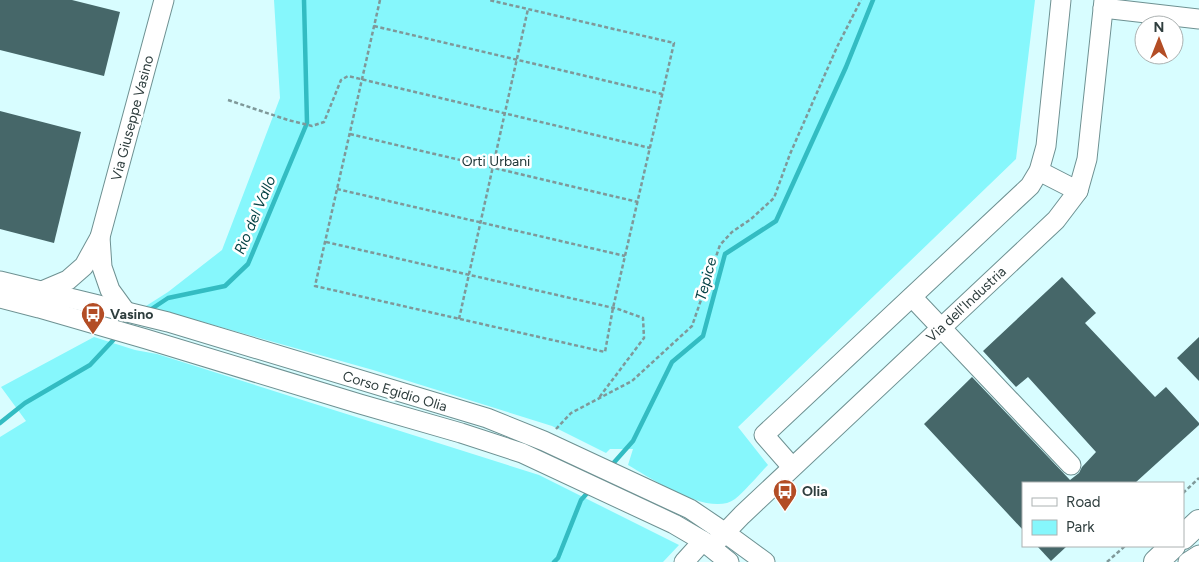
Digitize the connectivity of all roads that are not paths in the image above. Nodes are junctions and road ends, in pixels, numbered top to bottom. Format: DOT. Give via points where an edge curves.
graph roads {
  1 [pos="164,0"];
  2 [pos="1061,0"];
  3 [pos="1104,4"];
  4 [pos="1199,19"];
  5 [pos="1039,171"];
  6 [pos="1078,191"];
  7 [pos="100,237"];
  8 [pos="0,281"];
  9 [pos="42,291"];
  10 [pos="912,297"];
  11 [pos="0,298"];
  12 [pos="126,312"];
  13 [pos="940,327"];
  14 [pos="1071,465"];
  15 [pos="792,467"];
  16 [pos="1199,522"];
  17 [pos="724,532"];
  18 [pos="1184,536"];
  19 [pos="707,544"];
  20 [pos="1199,555"];
  21 [pos="684,562"];
  22 [pos="730,562"];
  23 [pos="765,562"];
  24 [pos="1188,562"];
  1 -- 7 [label="street, Via Giuseppe Vasino"];
  2 -- 5 [label="street" via="1046,146"];
  3 -- 4 [label="street"];
  3 -- 6 [label="street, Via dell'Industria" via="1087,159"];
  5 -- 6 [label="street"];
  5 -- 10 [label="street" via="1030,186"];
  6 -- 13 [label="street, Via dell'Industria" via="1056,220"];
  7 -- 9 [label="street, Via Giuseppe Vasino" via="84,266 68,280"];
  7 -- 12 [label="street, Via Giuseppe Vasino" via="102,267 110,290"];
  8 -- 9 [label="street, Corso Egidio Olia"];
  9 -- 12 [label="street, Corso Egidio Olia"];
  10 -- 13 [label="street"];
  10 -- 15 [label="street" via="764,435"];
  11 -- 19 [label="street, Corso Egidio Olia" via="522,453 674,524"];
  12 -- 17 [label="street, Corso Egidio Olia" via="487,418 595,464 690,510"];
  13 -- 14 [label="street"];
  13 -- 15 [label="street, Via dell'Industria"];
  15 -- 17 [label="street, Via dell'Industria"];
  16 -- 18 [label="main road"];
  17 -- 19 [label="street, Via dell'Industria"];
  17 -- 23 [label="street, Corso Egidio Olia"];
  19 -- 21 [label="street, Via dell'Industria"];
  19 -- 22 [label="street, Corso Egidio Olia"];
  20 -- 24 [label="street"];
}
